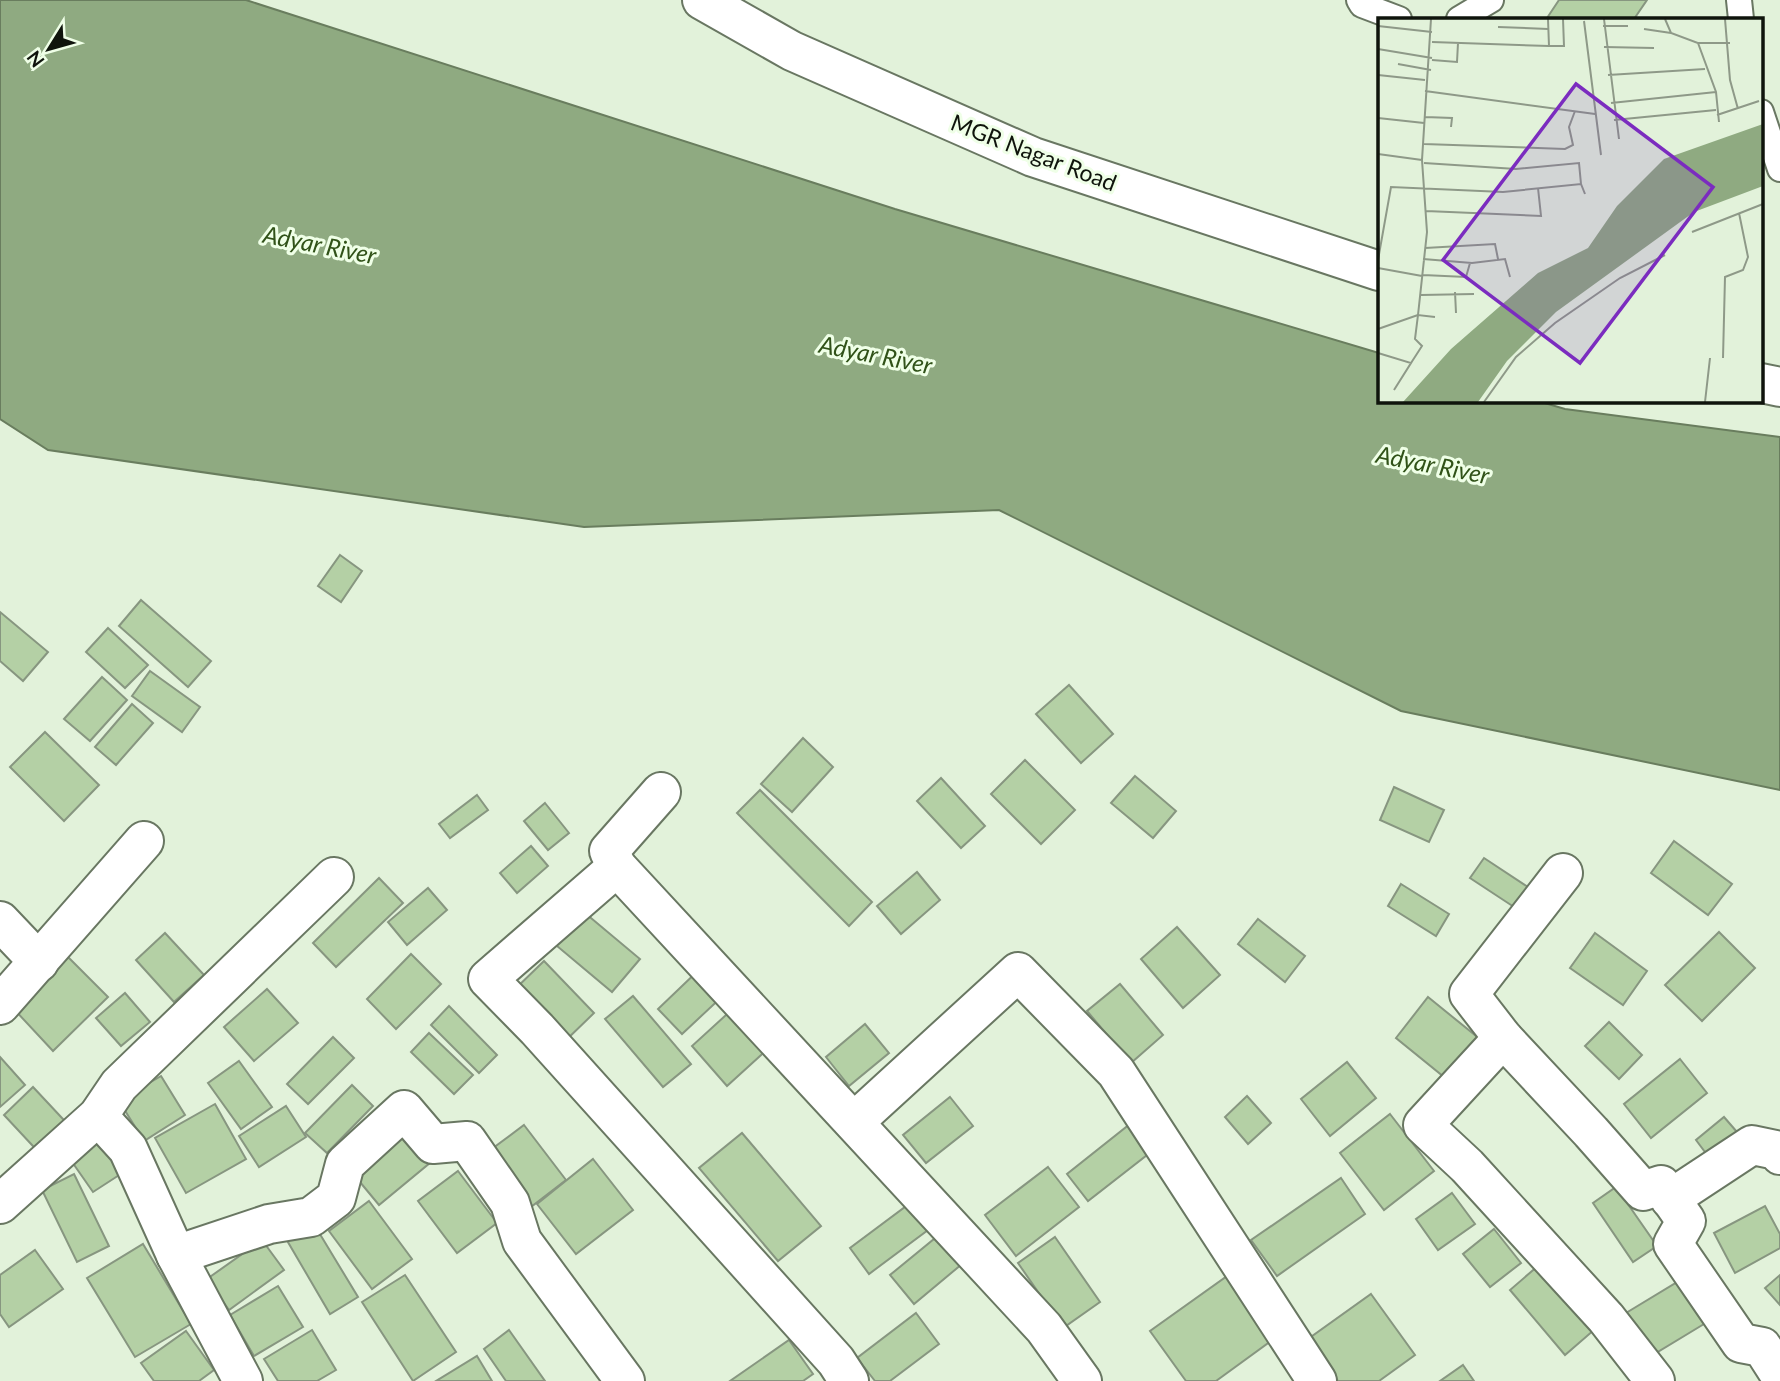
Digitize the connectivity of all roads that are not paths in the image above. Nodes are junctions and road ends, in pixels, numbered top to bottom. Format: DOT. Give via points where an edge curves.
graph roads {
  1 [pos="702,0"];
  2 [pos="1359,0"];
  3 [pos="1491,0"];
  4 [pos="1739,0"];
  5 [pos="1396,18"];
  6 [pos="1462,18"];
  7 [pos="1741,18"];
  8 [pos="1762,115"];
  9 [pos="1780,169"];
  10 [pos="1378,271"];
  11 [pos="1762,383"];
  12 [pos="1780,387"];
  13 [pos="661,792"];
  14 [pos="144,841"];
  15 [pos="617,867"];
  16 [pos="1563,873"];
  17 [pos="334,877"];
  18 [pos="0,921"];
  19 [pos="39,962"];
  20 [pos="0,1005"];
  21 [pos="1503,1038"];
  22 [pos="98,1116"];
  23 [pos="854,1122"];
  24 [pos="1780,1156"];
  25 [pos="1670,1199"];
  26 [pos="0,1204"];
  27 [pos="176,1255"];
  28 [pos="1780,1375"];
  29 [pos="243,1381"];
  30 [pos="625,1381"];
  31 [pos="849,1381"];
  32 [pos="1082,1381"];
  33 [pos="1317,1381"];
  34 [pos="1655,1381"];
  1 -- 10 [label="street, MGR Nagar Road" via="792,51 1033,157"];
  2 -- 5 [label="lane"];
  3 -- 6 [label="lane"];
  4 -- 7 [label="lane"];
  8 -- 9 [label="lane"];
  11 -- 12 [label="street"];
  13 -- 15 [label="street" via="609,852"];
  14 -- 19 [label="street"];
  15 -- 23 [label="street"];
  15 -- 31 [label="street" via="488,979 836,1361"];
  16 -- 21 [label="street" via="1469,994"];
  17 -- 22 [label="street" via="119,1085"];
  18 -- 19 [label="street"];
  19 -- 20 [label="street"];
  21 -- 25 [label="street" via="1643,1191 1661,1185"];
  21 -- 34 [label="street" via="1423,1125 1467,1166 1606,1318"];
  22 -- 26 [label="street"];
  22 -- 27 [label="street" via="128,1149"];
  23 -- 32 [label="street" via="1044,1328"];
  23 -- 33 [label="street" via="1018,972 1116,1072"];
  24 -- 25 [label="street" via="1776,1150 1752,1145"];
  25 -- 28 [label="street" via="1686,1221 1673,1244 1741,1343 1762,1347"];
  27 -- 29 [label="street"];
  27 -- 30 [label="street" via="269,1224 311,1217 336,1198 345,1164 404,1110 433,1144 467,1141 510,1203 522,1241"];
}
